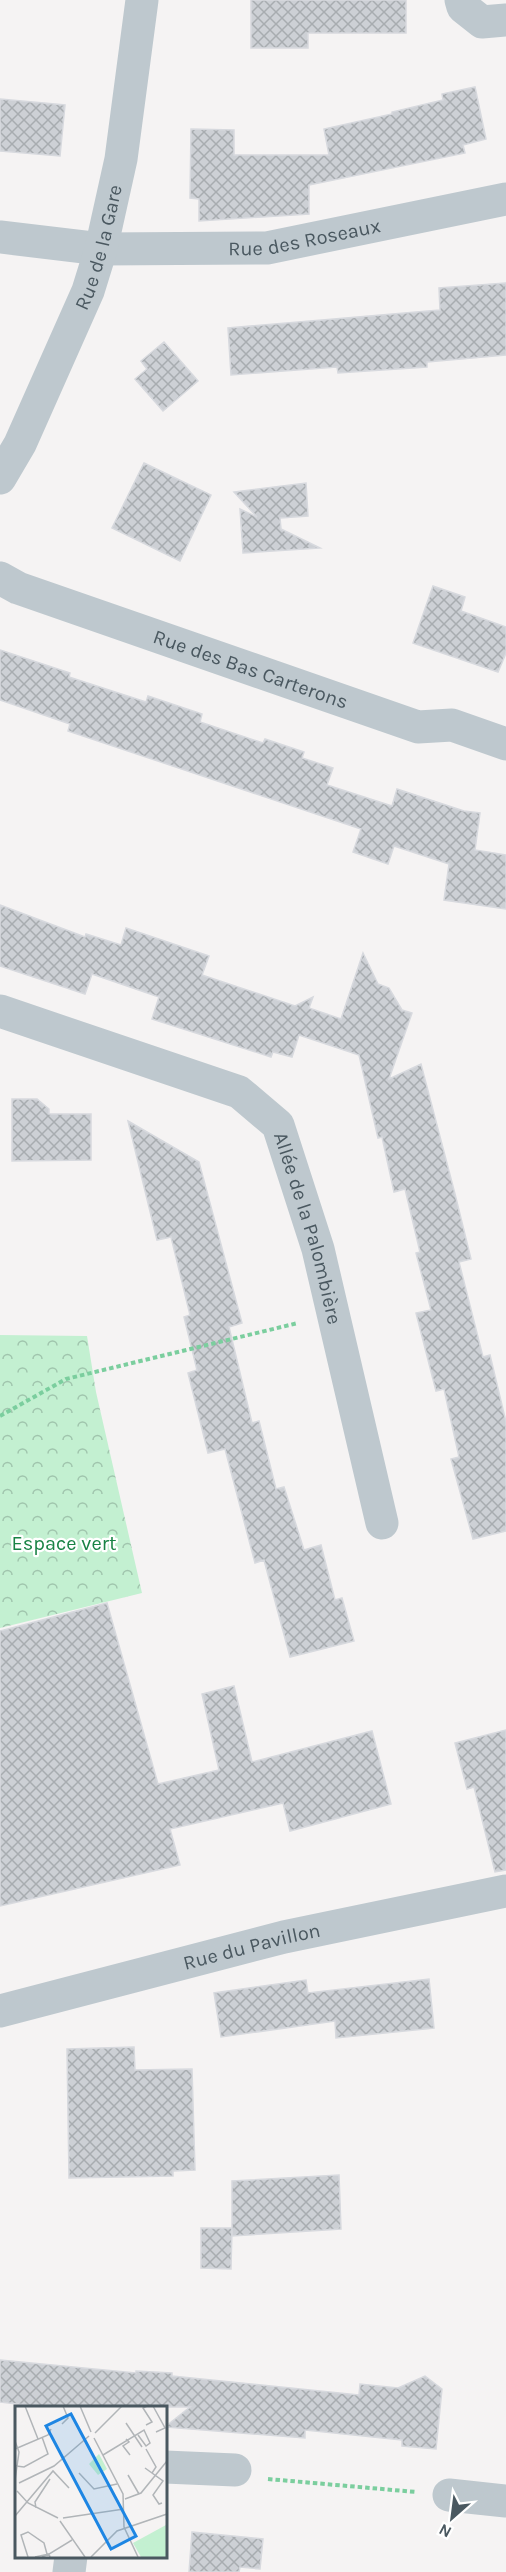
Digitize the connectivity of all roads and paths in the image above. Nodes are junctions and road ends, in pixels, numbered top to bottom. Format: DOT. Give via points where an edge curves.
graph roads {
  1 [pos="142,0"];
  2 [pos="461,0"];
  3 [pos="506,20"];
  4 [pos="506,199"];
  5 [pos="0,237"];
  6 [pos="101,249"];
  7 [pos="0,478"];
  8 [pos="0,578"];
  9 [pos="506,744"];
  10 [pos="0,1011"];
  11 [pos="333,1315"];
  12 [pos="0,1416"];
  13 [pos="382,1522"];
  14 [pos="506,1891"];
  15 [pos="0,2011"];
  16 [pos="166,2467"];
  17 [pos="236,2470"];
  18 [pos="449,2495"];
  19 [pos="506,2501"];
  20 [pos="70,2557"];
  21 [pos="69,2572"];
  1 -- 6 [label="street, Rue de la Gare" via="121,159"];
  2 -- 3 [label="street" via="463,7 482,22"];
  4 -- 6 [label="street, Rue des Roseaux" via="267,248"];
  5 -- 6 [label="street, Rue des Roseaux"];
  6 -- 7 [label="street, Rue de la Gare" via="88,291 20,444"];
  8 -- 9 [label="street, Rue des Bas Carterons" via="18,588 418,727 453,725"];
  10 -- 11 [label="street, Allée de la Palombière" via="239,1092 278,1125 318,1249"];
  11 -- 12 [label="path" via="66,1379"];
  11 -- 13 [label="street, Allée de la Palombière"];
  14 -- 15 [label="street, Rue du Pavillon" via="284,1937"];
  16 -- 17 [label="street"];
  17 -- 18 [label="path" via="274,2480"];
  18 -- 19 [label="street"];
  20 -- 21 [label="street"];
}
